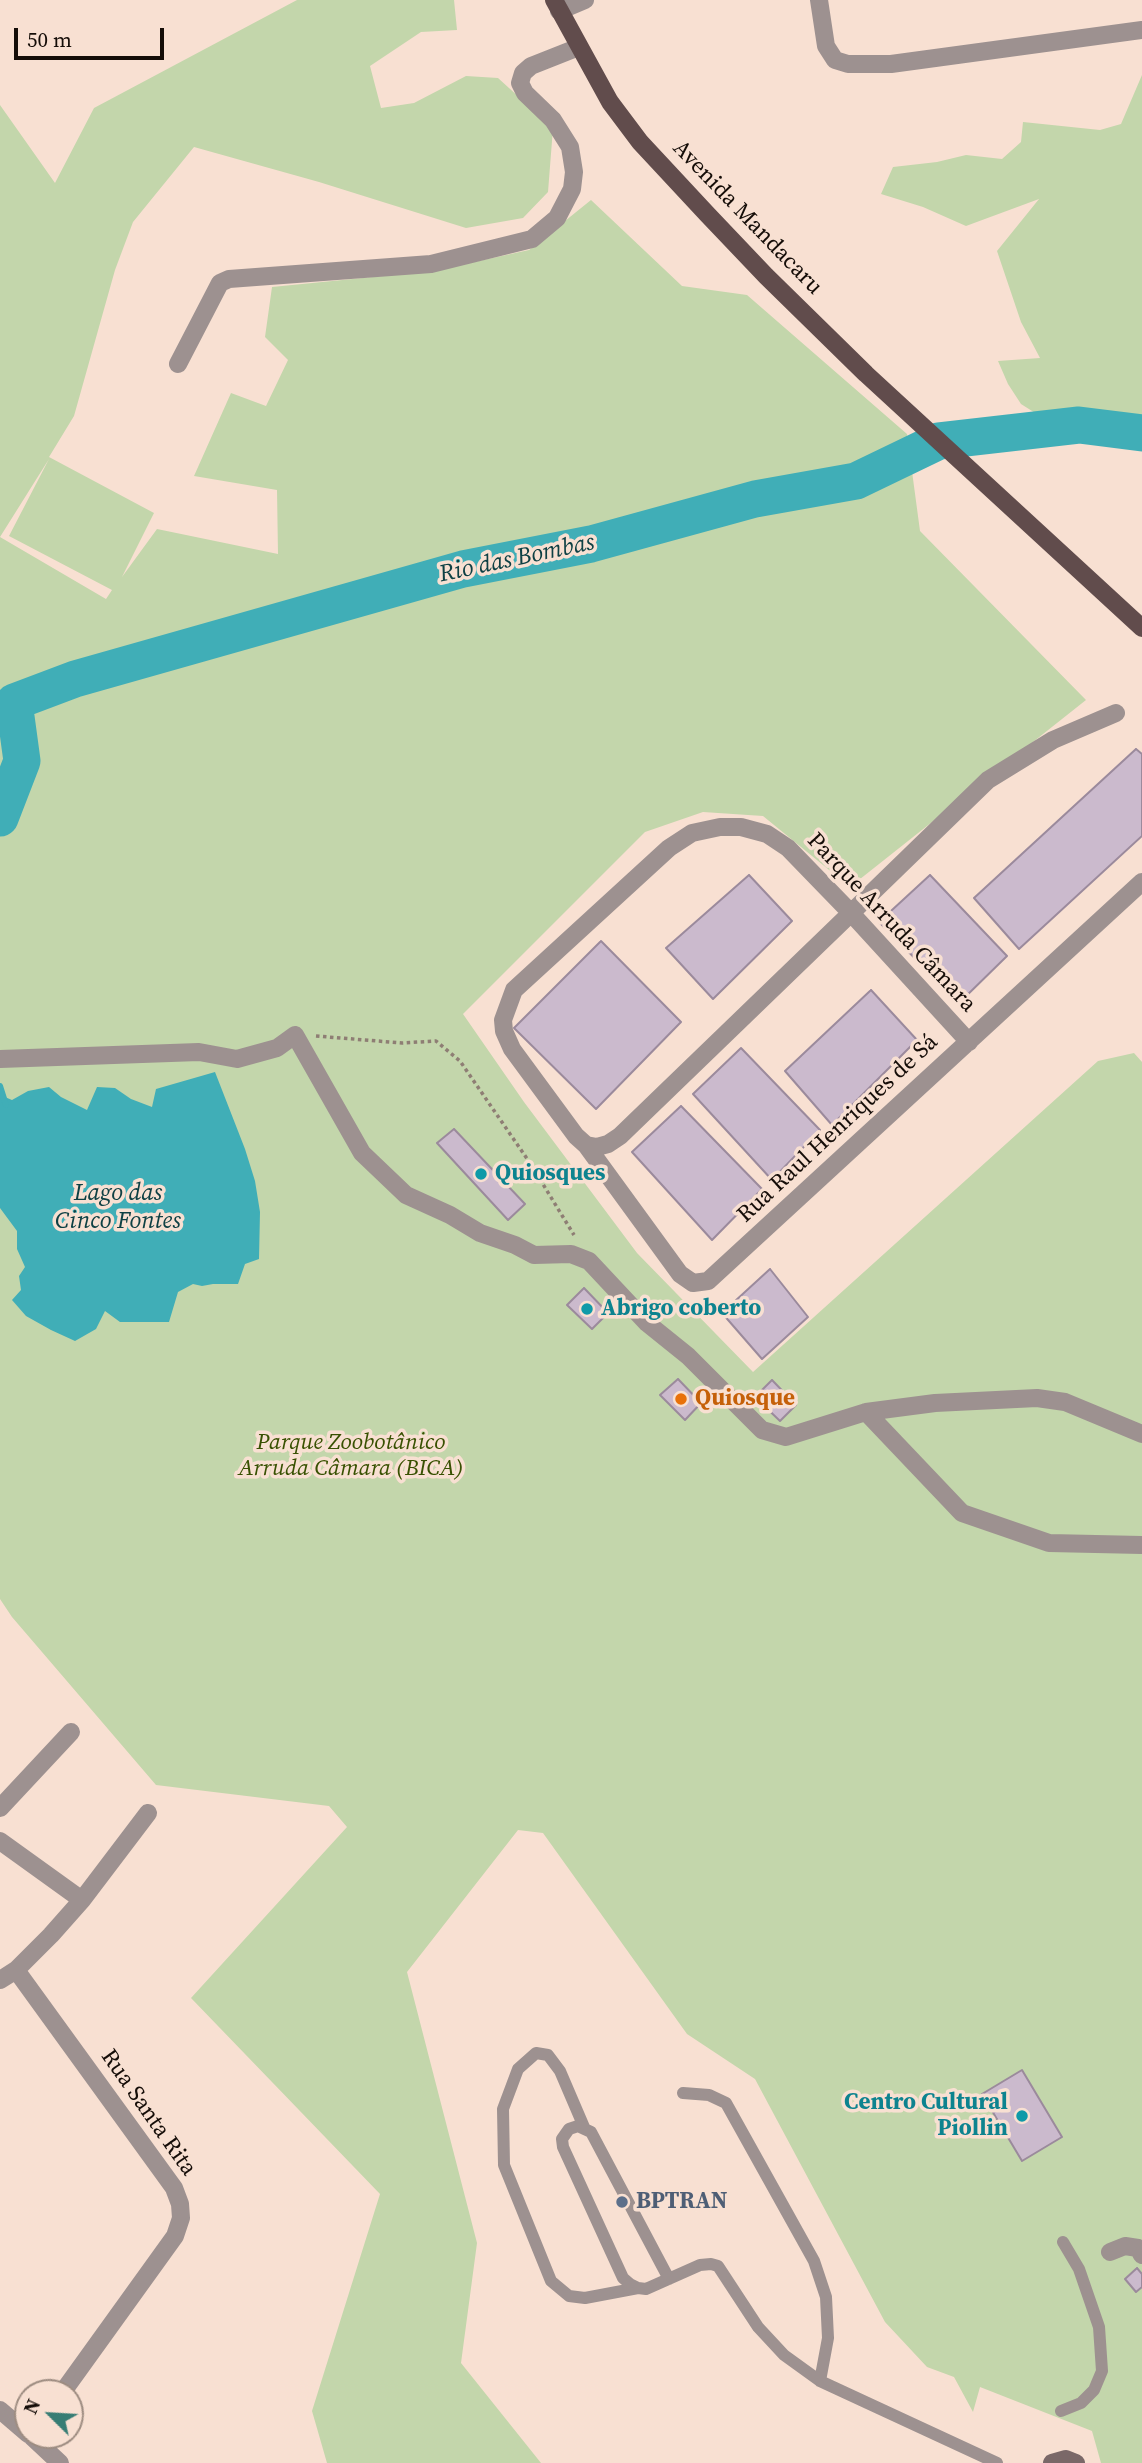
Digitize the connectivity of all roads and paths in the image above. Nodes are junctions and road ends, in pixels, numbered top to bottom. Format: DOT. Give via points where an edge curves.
graph roads {
  1 [pos="585,0"];
  2 [pos="819,0"];
  3 [pos="557,5"];
  4 [pos="1142,30"];
  5 [pos="579,47"];
  6 [pos="178,364"];
  7 [pos="1142,628"];
  8 [pos="1116,713"];
  9 [pos="1142,882"];
  10 [pos="851,912"];
  11 [pos="295,1035"];
  12 [pos="969,1042"];
  13 [pos="3,1058"];
  14 [pos="586,1144"];
  15 [pos="589,1261"];
  16 [pos="866,1412"];
  17 [pos="1142,1434"];
  18 [pos="1142,1545"];
  19 [pos="71,1732"];
  20 [pos="0,1808"];
  21 [pos="148,1813"];
  22 [pos="0,1840"];
  23 [pos="82,1900"];
  24 [pos="16,1970"];
  25 [pos="0,1980"];
  26 [pos="683,2093"];
  27 [pos="584,2127"];
  28 [pos="1063,2242"];
  29 [pos="1110,2252"];
  30 [pos="1142,2255"];
  31 [pos="669,2278"];
  32 [pos="638,2288"];
  33 [pos="72,2379"];
  34 [pos="820,2381"];
  35 [pos="0,2410"];
  36 [pos="1061,2411"];
  37 [pos="14,2422"];
  38 [pos="45,2449"];
  39 [pos="60,2463"];
  40 [pos="997,2463"];
  41 [pos="1052,2463"];
  42 [pos="1076,2463"];
  1 -- 3 [label="street"];
  2 -- 4 [label="street" via="827,46 835,60 848,64 891,64"];
  3 -- 5 [label="main road, Avenida Mandacaru"];
  5 -- 6 [label="street" via="531,66 520,83 570,147 574,173 572,189 557,218 532,239 430,264 229,279 220,284"];
  5 -- 7 [label="main road, Avenida Mandacaru" via="610,102 640,142 766,276"];
  8 -- 10 [label="street" via="1053,740 988,780"];
  9 -- 12 [label="street, Rua Raul Henriques de Sá"];
  10 -- 12 [label="street, Parque Arruda Câmara"];
  10 -- 14 [label="street" via="620,1136 597,1147"];
  10 -- 14 [label="street, Parque Arruda Câmara" via="788,848 767,834 720,827 692,833 668,848 514,990 506,1007 504,1031 512,1049"];
  11 -- 13 [label="street" via="278,1048 237,1059 199,1052"];
  11 -- 15 [label="street" via="362,1153 406,1195 534,1255 571,1254"];
  11 -- 15 [label="path" via="436,1041 460,1061 530,1163"];
  12 -- 14 [label="street, Rua Raul Henriques de Sá" via="708,1281 693,1283 680,1274"];
  15 -- 16 [label="street" via="647,1323 688,1356 762,1430 786,1437"];
  16 -- 17 [label="street" via="1037,1398 1065,1402"];
  16 -- 18 [label="street" via="962,1513 1049,1543"];
  19 -- 20 [label="street"];
  21 -- 23 [label="street"];
  22 -- 23 [label="street"];
  23 -- 24 [label="street"];
  24 -- 25 [label="street"];
  24 -- 33 [label="street, Rua Santa Rita" via="174,2188 180,2204 175,2236"];
  26 -- 34 [label="lane" via="709,2095 726,2103 814,2260 826,2297 828,2338"];
  27 -- 31 [label="lane" via="599,2145"];
  27 -- 32 [label="lane" via="569,2129 563,2147 623,2278"];
  27 -- 32 [label="lane" via="560,2071 548,2055 536,2053 518,2069 503,2109 504,2165 551,2281 569,2296 585,2298"];
  28 -- 36 [label="lane" via="1079,2269 1098,2327 1102,2371 1094,2390 1081,2403"];
  29 -- 30 [label="street" via="1125,2246 1138,2248"];
  31 -- 32 [label="lane"];
  31 -- 34 [label="lane" via="700,2265 718,2266 758,2327 784,2355"];
  34 -- 40 [label="lane"];
  35 -- 37 [label="street"];
  38 -- 39 [label="street"];
  41 -- 42 [label="street" via="1066,2459"];
}
